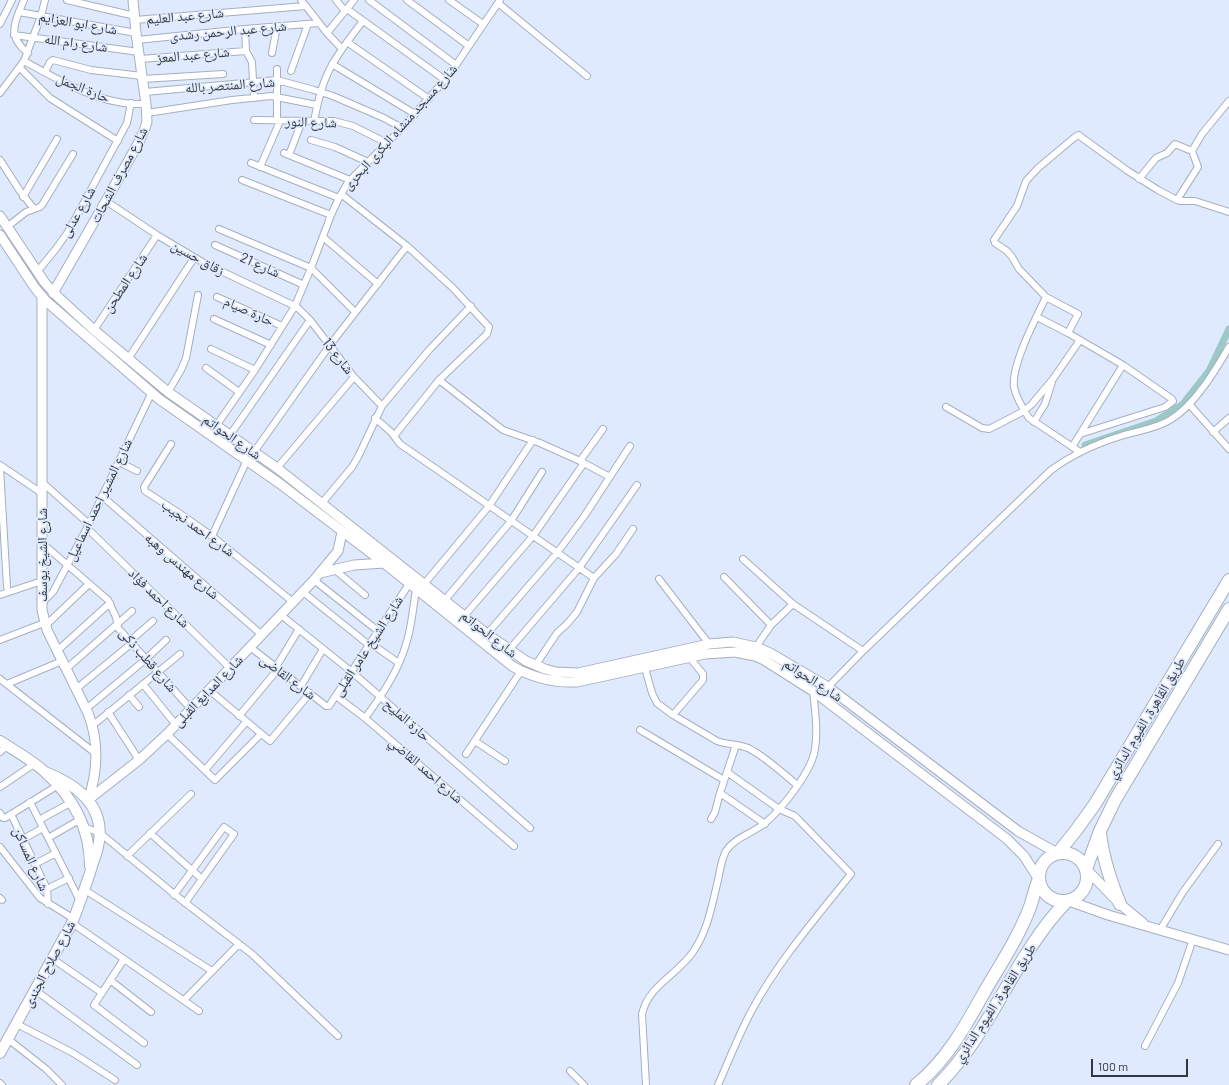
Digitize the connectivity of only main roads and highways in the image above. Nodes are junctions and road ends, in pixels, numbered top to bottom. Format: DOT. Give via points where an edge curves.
graph roads {
  1 [pos="134,0"];
  2 [pos="0,216"];
  3 [pos="0,235"];
  4 [pos="53,293"];
  5 [pos="42,298"];
  6 [pos="285,475"];
  7 [pos="279,483"];
  8 [pos="342,532"];
  9 [pos="384,563"];
  10 [pos="317,576"];
  11 [pos="1229,580"];
  12 [pos="1229,609"];
  13 [pos="462,612"];
  14 [pos="452,618"];
  15 [pos="1177,668"];
  16 [pos="1190,676"];
  17 [pos="890,734"];
  18 [pos="882,744"];
  19 [pos="2,746"];
  20 [pos="61,783"];
  21 [pos="88,800"];
  22 [pos="1100,830"];
  23 [pos="1057,853"];
  24 [pos="1087,870"];
  25 [pos="90,872"];
  26 [pos="1038,879"];
  27 [pos="1068,901"];
  28 [pos="1120,904"];
  29 [pos="1148,926"];
  30 [pos="1229,950"];
  31 [pos="5,1040"];
  32 [pos="0,1053"];
  33 [pos="916,1085"];
  34 [pos="938,1085"];
  1 -- 4 [label="main road, شارع مصرف الشحات" via="147,122 143,134"];
  2 -- 4 [label="main road, شارع الحواتم"];
  3 -- 5 [label="main road, شارع الحواتم"];
  4 -- 6 [label="main road, شارع الحواتم" via="168,392"];
  5 -- 7 [label="main road, شارع الحواتم" via="152,392"];
  5 -- 21 [label="main road, شارع الشيخ يوسف" via="42,603 45,624 92,726 96,753 95,777"];
  6 -- 7 [label="main road"];
  6 -- 13 [label="main road, شارع الحواتم"];
  7 -- 8 [label="main road, شارع الحواتم"];
  8 -- 9 [label="main road, شارع الحواتم"];
  8 -- 10 [label="main road, شارع المدابغ القبلى" via="338,551"];
  9 -- 10 [label="main road" via="354,565"];
  9 -- 14 [label="main road, شارع الحواتم"];
  10 -- 21 [label="main road, شارع المدابغ القبلى" via="167,734 139,760"];
  11 -- 15 [label="highway, طريق القاهرة, الفيوم الدائري"];
  12 -- 16 [label="highway, طريق القاهرة, الفيوم الدائري"];
  13 -- 14 [label="main road"];
  13 -- 17 [label="main road, شارع الحواتم" via="509,650 535,666 556,672 578,673 709,644 733,642 756,647 770,652 828,688"];
  14 -- 18 [label="main road, شارع الحواتم" via="521,671 544,679 566,682 577,682 725,652 755,656 813,691"];
  15 -- 16 [label="highway"];
  15 -- 23 [label="highway, طريق القاهرة, الفيوم الدائري" via="1089,813"];
  16 -- 22 [label="highway, طريق القاهرة, الفيوم الدائري" via="1115,800"];
  17 -- 18 [label="main road"];
  17 -- 23 [label="main road, شارع الحواتم" via="1018,831"];
  18 -- 26 [label="main road, شارع الحواتم" via="1008,839 1024,856"];
  19 -- 20 [label="main road, شارع صلاح الجندى"];
  20 -- 21 [label="main road, شارع صلاح الجندى" via="77,789"];
  20 -- 25 [label="main road, شارع صلاح الجندى" via="83,823 89,848"];
  21 -- 25 [label="main road, شارع صلاح الجندى" via="96,813 100,833"];
  22 -- 24 [label="highway, طريق القاهرة, الفيوم الدائري"];
  22 -- 28 [label="highway" via="1106,868"];
  23 -- 24 [label="highway" via="1072,854"];
  23 -- 26 [label="highway" via="1043,862"];
  24 -- 27 [label="highway" via="1086,886 1082,893"];
  24 -- 28 [label="main road"];
  25 -- 31 [label="main road, شارع صلاح الجندى" via="73,921 17,1024"];
  26 -- 27 [label="highway" via="1048,897"];
  26 -- 33 [label="highway, طريق القاهرة, الفيوم الدائري" via="1030,907 1018,933 966,1024 936,1067"];
  27 -- 29 [label="main road"];
  27 -- 34 [label="highway, طريق القاهرة, الفيوم الدائري" via="1038,935 964,1055"];
  28 -- 29 [label="main road"];
  29 -- 30 [label="main road"];
  31 -- 32 [label="main road, شارع صلاح الجندى"];
}
